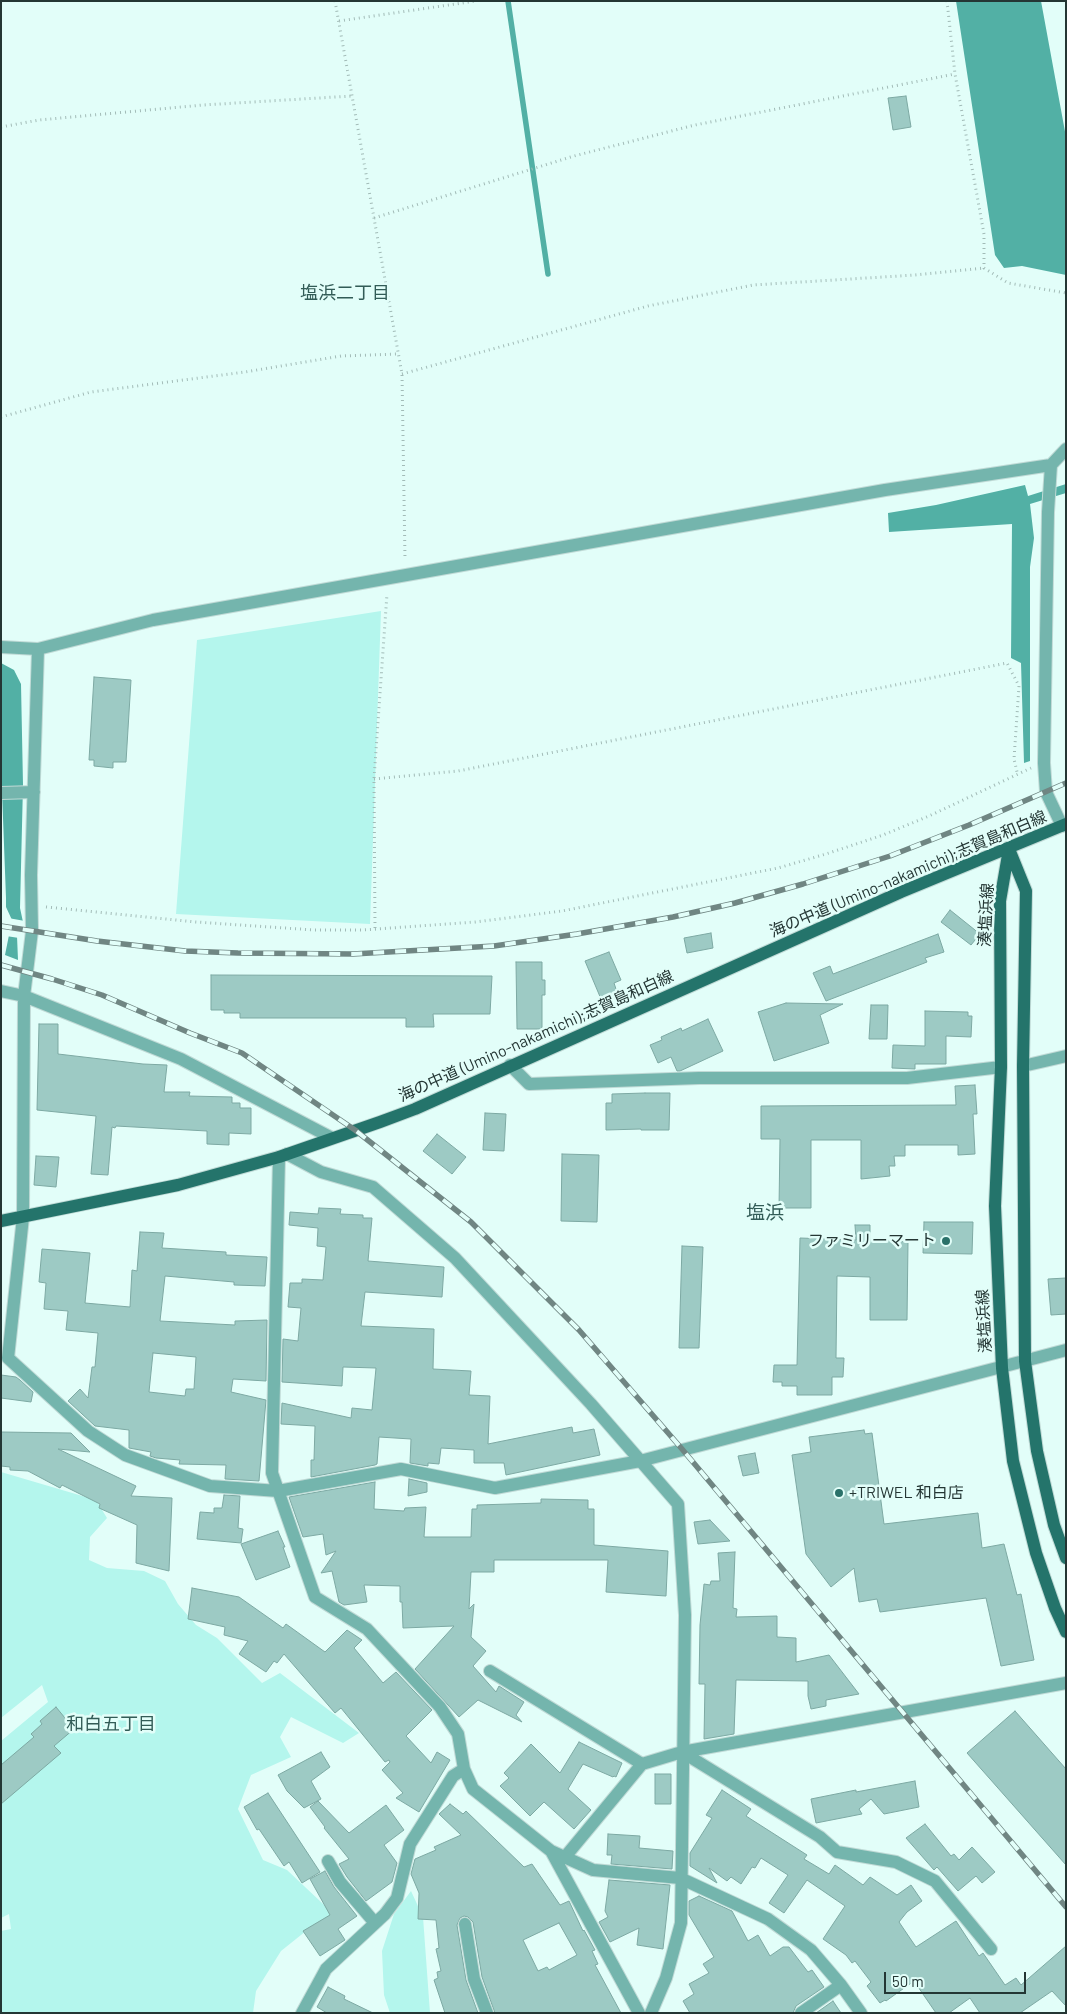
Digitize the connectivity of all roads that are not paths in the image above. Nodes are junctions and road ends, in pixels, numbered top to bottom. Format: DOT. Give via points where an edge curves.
graph roads {
  1 [pos="1066,450"];
  2 [pos="1051,465"];
  3 [pos="1,647"];
  4 [pos="38,649"];
  5 [pos="34,792"];
  6 [pos="1,793"];
  7 [pos="1064,825"];
  8 [pos="1009,849"];
  9 [pos="1,990"];
  10 [pos="24,996"];
  11 [pos="1066,1056"];
  12 [pos="510,1065"];
  13 [pos="1023,1066"];
  14 [pos="1001,1067"];
  15 [pos="332,1138"];
  16 [pos="283,1155"];
  17 [pos="23,1217"];
  18 [pos="1,1221"];
  19 [pos="1066,1350"];
  20 [pos="5,1359"];
  21 [pos="1025,1361"];
  22 [pos="1002,1368"];
  23 [pos="640,1461"];
  24 [pos="278,1491"];
  25 [pos="1066,1558"];
  26 [pos="1066,1632"];
  27 [pos="490,1671"];
  28 [pos="1066,1683"];
  29 [pos="682,1752"];
  30 [pos="642,1764"];
  31 [pos="464,1769"];
  32 [pos="551,1851"];
  33 [pos="565,1857"];
  34 [pos="328,1861"];
  35 [pos="680,1878"];
  36 [pos="375,1923"];
  37 [pos="465,1924"];
  38 [pos="991,1949"];
  39 [pos="841,1985"];
  40 [pos="302,2013"];
  41 [pos="487,2013"];
  42 [pos="639,2013"];
  43 [pos="651,2013"];
  44 [pos="801,2013"];
  45 [pos="861,2013"];
  1 -- 2 [label="street"];
  2 -- 4 [label="street" via="885,490 153,620"];
  2 -- 7 [label="street" via="1044,763 1046,792"];
  3 -- 4 [label="street"];
  4 -- 5 [label="street"];
  5 -- 6 [label="street"];
  5 -- 10 [label="street" via="32,931"];
  7 -- 8 [label="main road, 海の中道 (Umino-nakamichi);志賀島和白線"];
  8 -- 12 [label="main road, 海の中道 (Umino-nakamichi);志賀島和白線" via="901,892"];
  8 -- 13 [label="main road, 湊塩浜線" via="1026,891"];
  8 -- 14 [label="main road, 湊塩浜線" via="1000,901"];
  9 -- 10 [label="street"];
  10 -- 15 [label="street" via="181,1059"];
  10 -- 17 [label="street"];
  11 -- 13 [label="street"];
  12 -- 14 [label="street" via="529,1084 699,1078 907,1078"];
  12 -- 15 [label="main road, 海の中道 (Umino-nakamichi);志賀島和白線" via="415,1108"];
  13 -- 21 [label="main road, 湊塩浜線"];
  14 -- 22 [label="main road, 湊塩浜線" via="995,1206"];
  15 -- 16 [label="main road, 海の中道 (Umino-nakamichi);志賀島和白線"];
  16 -- 17 [label="main road, 海の中道 (Umino-nakamichi);志賀島和白線" via="178,1184"];
  16 -- 23 [label="street" via="321,1172 373,1187 455,1258"];
  16 -- 24 [label="street" via="272,1473"];
  17 -- 18 [label="main road, 海の中道 (Umino-nakamichi);志賀島和白線"];
  17 -- 20 [label="street"];
  19 -- 21 [label="street"];
  20 -- 24 [label="street" via="88,1431 125,1455 210,1486"];
  21 -- 22 [label="street"];
  21 -- 25 [label="main road, 湊塩浜線" via="1037,1451 1054,1525"];
  22 -- 23 [label="street"];
  22 -- 26 [label="main road, 湊塩浜線" via="1014,1461 1036,1553"];
  23 -- 24 [label="street" via="495,1488 401,1469"];
  23 -- 29 [label="street" via="678,1504 685,1615"];
  24 -- 31 [label="street" via="315,1597 367,1629 440,1707 458,1734"];
  27 -- 30 [label="street"];
  28 -- 29 [label="street"];
  29 -- 30 [label="street"];
  29 -- 35 [label="street"];
  29 -- 38 [label="street" via="820,1837 838,1852 896,1862 935,1881"];
  30 -- 33 [label="street"];
  31 -- 32 [label="street" via="473,1789"];
  31 -- 36 [label="street" via="453,1776 410,1844 397,1898"];
  32 -- 33 [label="street"];
  32 -- 42 [label="street"];
  33 -- 35 [label="street" via="593,1870"];
  34 -- 36 [label="street" via="340,1882"];
  35 -- 39 [label="street" via="768,1919 811,1950"];
  35 -- 43 [label="street" via="681,1924 666,1978"];
  36 -- 40 [label="street" via="326,1969"];
  37 -- 41 [label="street" via="474,1978"];
  39 -- 44 [label="street"];
  39 -- 45 [label="street"];
}
